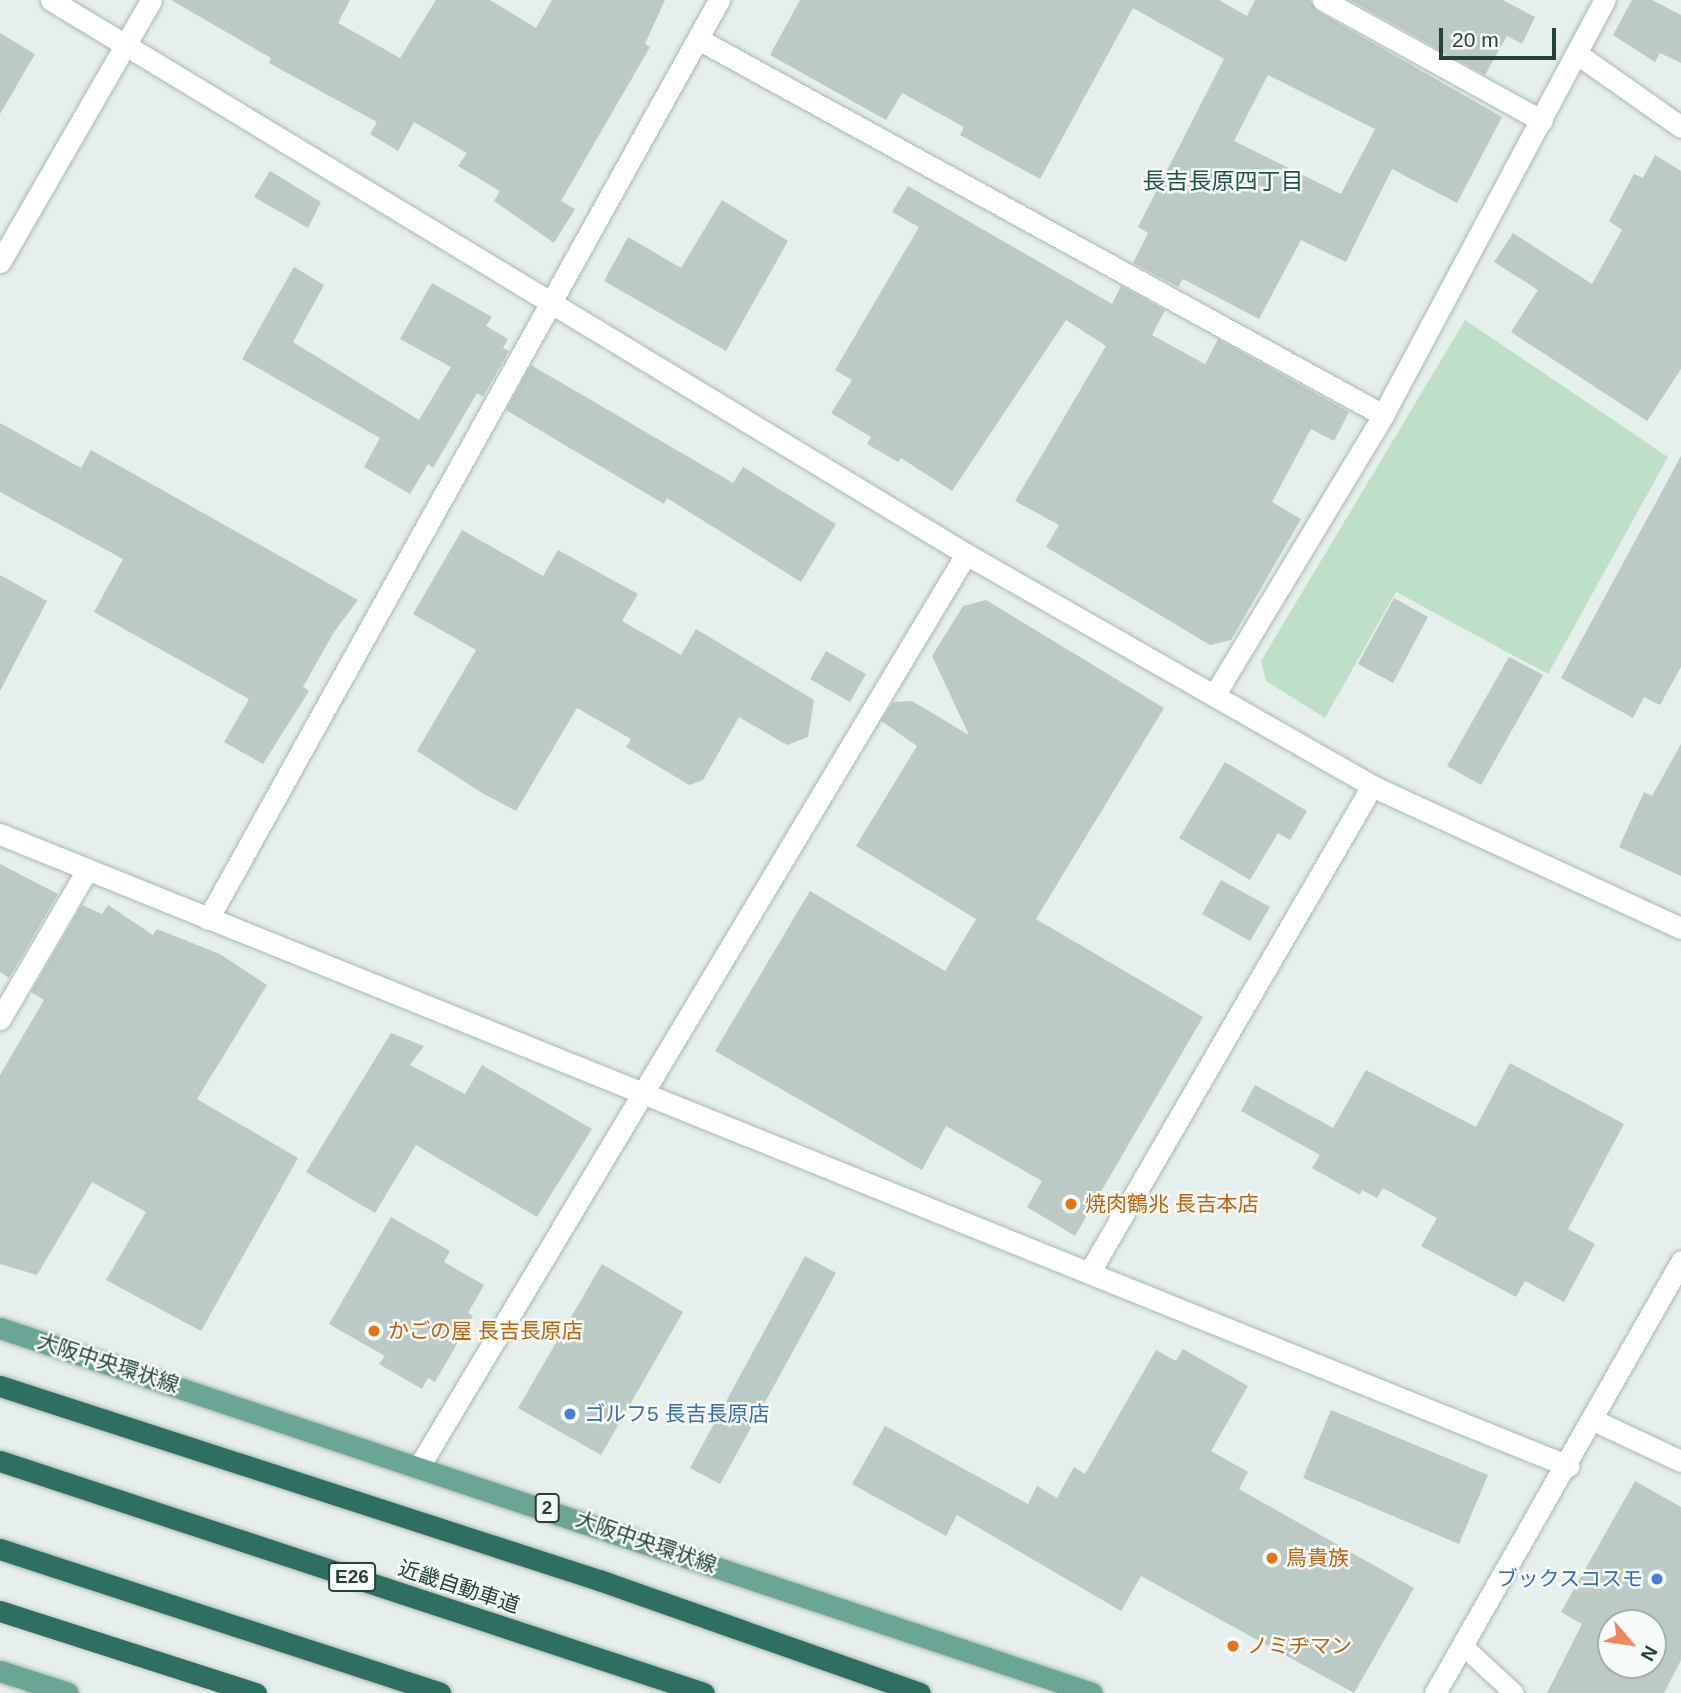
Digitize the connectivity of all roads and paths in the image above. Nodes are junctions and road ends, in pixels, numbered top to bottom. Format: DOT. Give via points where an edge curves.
graph roads {
  1 [pos="51,0"];
  2 [pos="152,0"];
  3 [pos="719,0"];
  4 [pos="1323,0"];
  5 [pos="1605,0"];
  6 [pos="698,39"];
  7 [pos="125,43"];
  8 [pos="1580,56"];
  9 [pos="1542,121"];
  10 [pos="1681,127"];
  11 [pos="0,262"];
  12 [pos="552,301"];
  13 [pos="1383,415"];
  14 [pos="966,554"];
  15 [pos="1215,694"];
  16 [pos="1372,786"];
  17 [pos="0,834"];
  18 [pos="87,870"];
  19 [pos="208,919"];
  20 [pos="1681,928"];
  21 [pos="0,1018"];
  22 [pos="646,1093"];
  23 [pos="1681,1261"];
  24 [pos="1089,1273"];
  25 [pos="0,1328"];
  26 [pos="0,1386"];
  27 [pos="1593,1420"];
  28 [pos="0,1461"];
  29 [pos="1681,1461"];
  30 [pos="420,1465"];
  31 [pos="1568,1466"];
  32 [pos="0,1549"];
  33 [pos="0,1611"];
  34 [pos="1463,1646"];
  35 [pos="0,1671"];
  36 [pos="68,1693"];
  37 [pos="256,1693"];
  38 [pos="440,1693"];
  39 [pos="704,1693"];
  40 [pos="920,1693"];
  41 [pos="1091,1693"];
  42 [pos="1435,1693"];
  43 [pos="1514,1693"];
  1 -- 7 [label="street"];
  2 -- 7 [label="street"];
  3 -- 6 [label="street"];
  4 -- 9 [label="street"];
  5 -- 8 [label="street"];
  6 -- 12 [label="street"];
  6 -- 13 [label="street"];
  7 -- 11 [label="street"];
  7 -- 12 [label="street"];
  8 -- 9 [label="street"];
  8 -- 10 [label="street"];
  9 -- 13 [label="street"];
  12 -- 14 [label="street"];
  12 -- 19 [label="street"];
  13 -- 15 [label="street"];
  14 -- 15 [label="street"];
  14 -- 22 [label="street"];
  15 -- 16 [label="street"];
  16 -- 20 [label="street"];
  16 -- 24 [label="street"];
  17 -- 18 [label="street"];
  18 -- 19 [label="street"];
  18 -- 21 [label="street"];
  19 -- 22 [label="street"];
  22 -- 24 [label="street"];
  22 -- 30 [label="street"];
  23 -- 27 [label="street"];
  24 -- 31 [label="street"];
  25 -- 30 [label="main road, 大阪中央環状線 / 2"];
  26 -- 40 [label="highway" via="599,1580"];
  27 -- 29 [label="street"];
  27 -- 31 [label="street"];
  28 -- 39 [label="highway, 近畿自動車道 / E26"];
  30 -- 41 [label="main road, 大阪中央環状線 / 2"];
  31 -- 34 [label="street"];
  32 -- 38 [label="highway"];
  33 -- 37 [label="highway, bridge"];
  34 -- 42 [label="street"];
  34 -- 43 [label="lane"];
  35 -- 36 [label="main road"];
}
